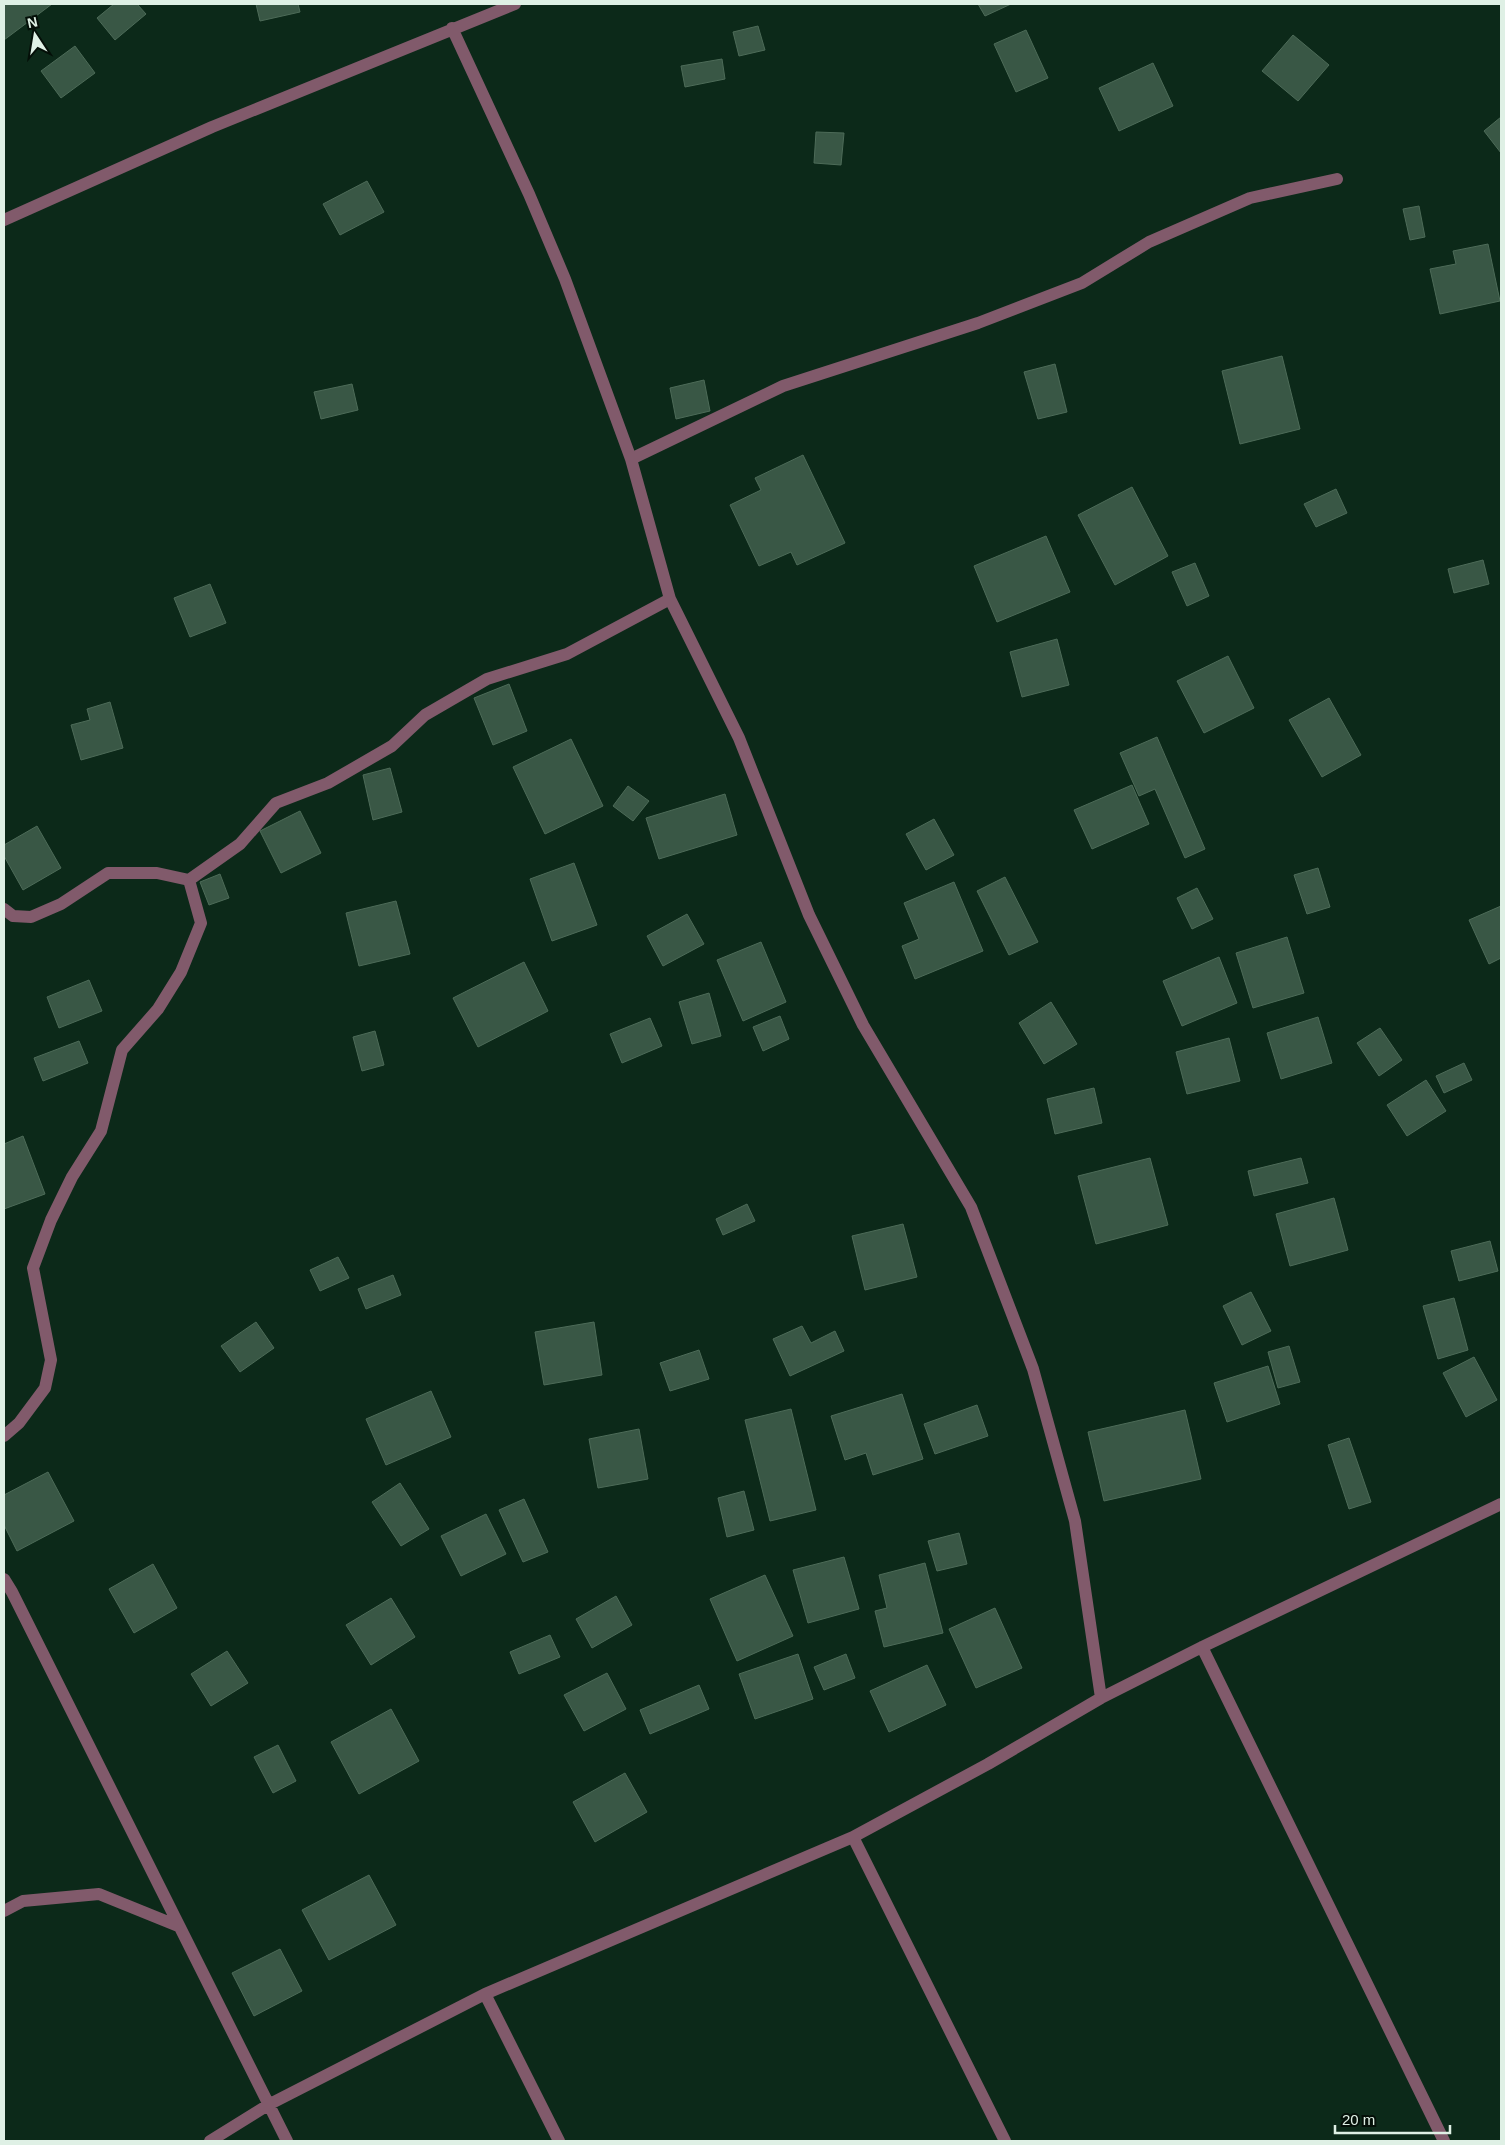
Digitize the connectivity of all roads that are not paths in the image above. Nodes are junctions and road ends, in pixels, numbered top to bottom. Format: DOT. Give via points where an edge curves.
graph roads {
  1 [pos="515,4"];
  2 [pos="452,28"];
  3 [pos="1337,179"];
  4 [pos="4,220"];
  5 [pos="631,459"];
  6 [pos="670,599"];
  7 [pos="188,880"];
  8 [pos="4,909"];
  9 [pos="4,1436"];
  10 [pos="1501,1504"];
  11 [pos="4,1579"];
  12 [pos="1202,1647"];
  13 [pos="1101,1698"];
  14 [pos="853,1837"];
  15 [pos="4,1911"];
  16 [pos="178,1926"];
  17 [pos="485,1994"];
  18 [pos="268,2105"];
  19 [pos="210,2141"];
  20 [pos="287,2141"];
  21 [pos="559,2141"];
  22 [pos="1006,2141"];
  23 [pos="1444,2141"];
  1 -- 2 [label="street"];
  2 -- 4 [label="street" via="212,127"];
  2 -- 5 [label="street" via="565,278"];
  3 -- 5 [label="street" via="1250,198 1149,242 1082,283 978,323 783,386"];
  5 -- 6 [label="street"];
  6 -- 7 [label="street" via="567,654 487,679 425,714 392,746 328,783 276,803 240,844"];
  6 -- 13 [label="street" via="740,738 809,915 863,1025 971,1207 1034,1370 1075,1520"];
  7 -- 8 [label="street" via="157,873 108,873 61,904 30,916 13,916"];
  7 -- 9 [label="street" via="201,923 180,972 158,1009 122,1050 101,1131 72,1177 51,1220 33,1268 51,1360 45,1388"];
  10 -- 12 [label="street"];
  11 -- 16 [label="street"];
  12 -- 13 [label="street"];
  12 -- 23 [label="street"];
  13 -- 14 [label="street"];
  14 -- 17 [label="street"];
  14 -- 22 [label="street"];
  15 -- 16 [label="street" via="23,1901 99,1894"];
  16 -- 18 [label="street"];
  17 -- 18 [label="street"];
  17 -- 21 [label="street"];
  18 -- 19 [label="street"];
  18 -- 20 [label="street"];
}
